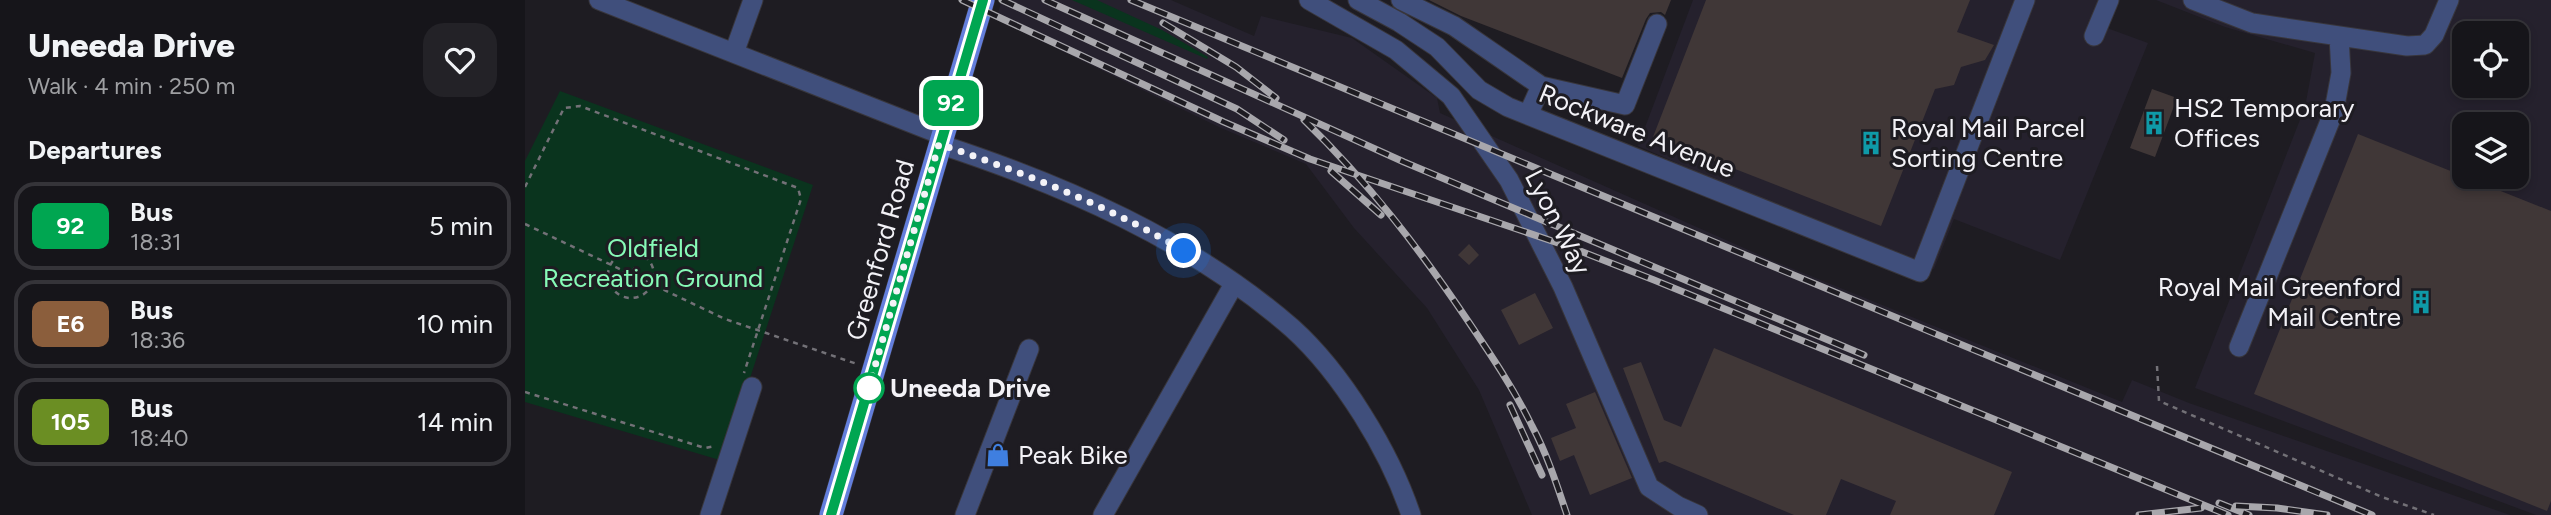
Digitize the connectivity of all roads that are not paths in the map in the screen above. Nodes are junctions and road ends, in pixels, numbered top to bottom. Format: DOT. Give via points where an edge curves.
graph roads {
  1 [pos="753,0"];
  2 [pos="983,0"];
  3 [pos="1309,0"];
  4 [pos="1357,0"];
  5 [pos="1401,0"];
  6 [pos="2025,0"];
  7 [pos="2109,0"];
  8 [pos="2193,0"];
  9 [pos="2449,0"];
  10 [pos="605,1"];
  11 [pos="1657,24"];
  12 [pos="2094,36"];
  13 [pos="2339,36"];
  14 [pos="734,53"];
  15 [pos="1541,86"];
  16 [pos="1528,115"];
  17 [pos="940,140"];
  18 [pos="1234,285"];
  19 [pos="2239,347"];
  20 [pos="1029,349"];
  21 [pos="746,385"];
  22 [pos="710,515"];
  23 [pos="831,515"];
  24 [pos="965,515"];
  25 [pos="1103,515"];
  26 [pos="1412,515"];
  27 [pos="1698,515"];
  1 -- 14 [label="street"];
  2 -- 17 [label="main road, Greenford Road"];
  3 -- 27 [label="street, Lyon Way" via="1396,50 1451,96 1509,180 1563,287 1649,487"];
  4 -- 16 [label="street, Rockware Avenue" via="1437,47 1479,90"];
  5 -- 15 [label="street" via="1454,26"];
  6 -- 16 [label="street, Rockware Avenue" via="1920,272"];
  7 -- 12 [label="street"];
  8 -- 13 [label="street" via="2252,23"];
  9 -- 13 [label="street" via="2425,45"];
  10 -- 14 [label="street"];
  11 -- 15 [label="street" via="1625,105"];
  13 -- 19 [label="street" via="2341,74 2334,111"];
  14 -- 17 [label="street"];
  15 -- 16 [label="street"];
  17 -- 18 [label="street" via="1142,227"];
  17 -- 23 [label="main road, Greenford Road"];
  18 -- 25 [label="street"];
  18 -- 26 [label="street" via="1293,329 1336,378 1370,427"];
  20 -- 24 [label="street"];
  21 -- 22 [label="street"];
}
